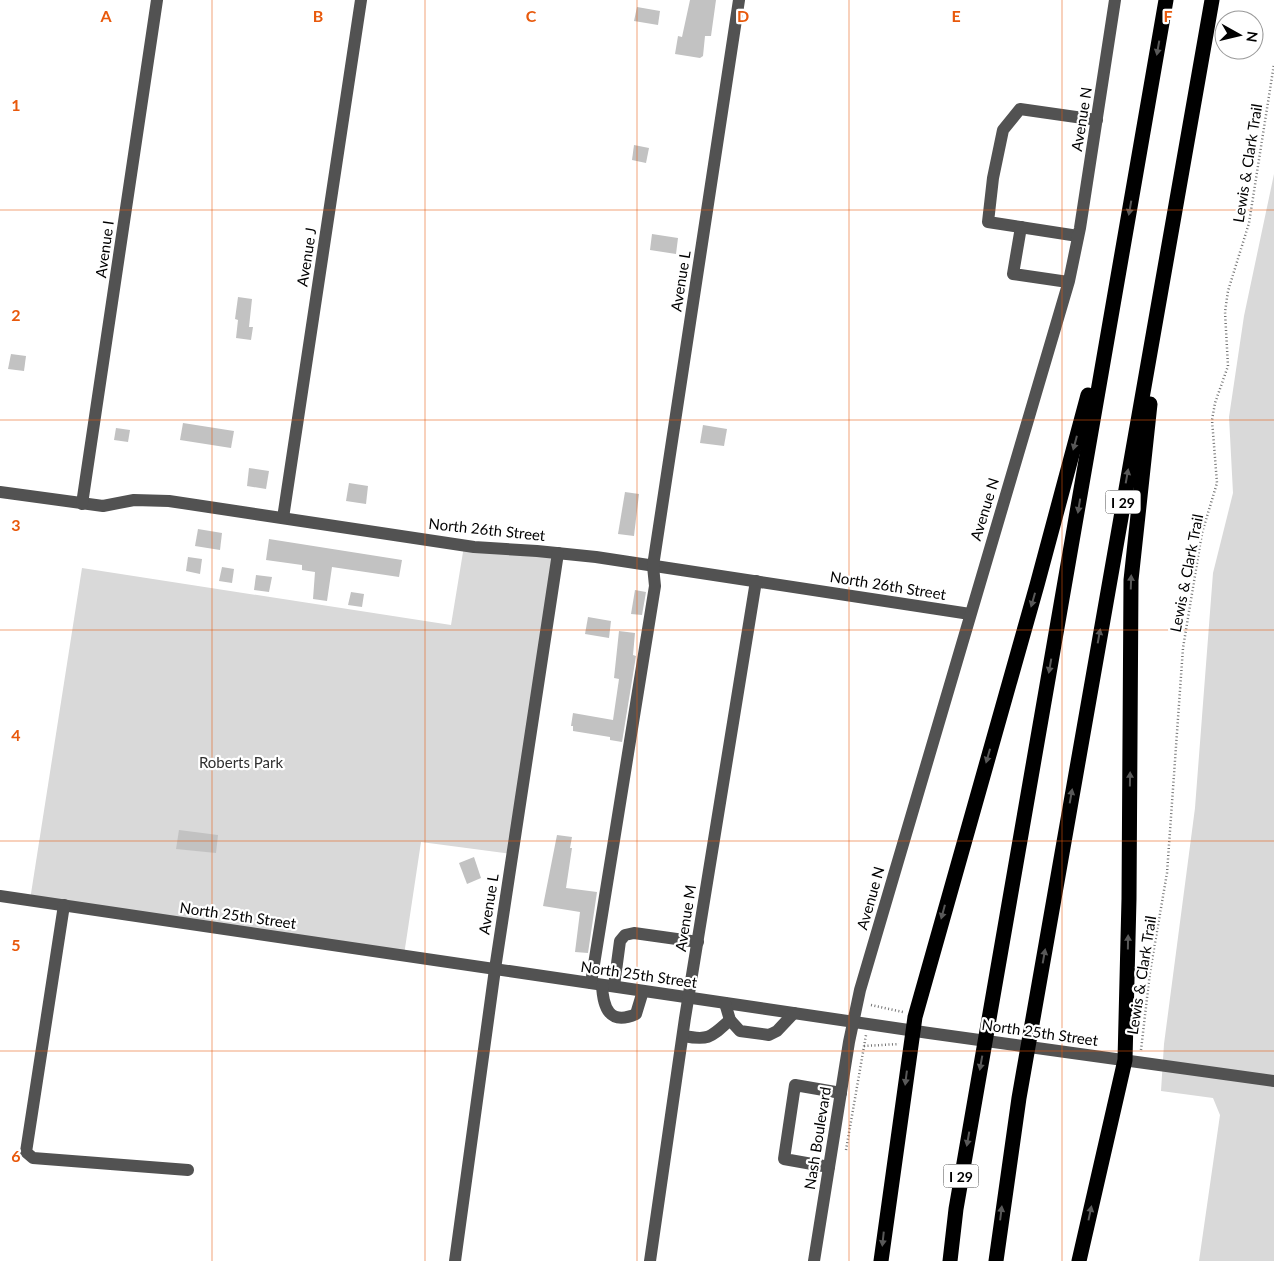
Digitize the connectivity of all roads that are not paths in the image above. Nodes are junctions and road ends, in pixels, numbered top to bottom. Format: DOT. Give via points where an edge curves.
graph roads {
  1 [pos="157,0"];
  2 [pos="361,0"];
  3 [pos="739,0"];
  4 [pos="1115,0"];
  5 [pos="1166,0"];
  6 [pos="1212,0"];
  7 [pos="1097,120"];
  8 [pos="1021,227"];
  9 [pos="1078,236"];
  10 [pos="1068,282"];
  11 [pos="1162,289"];
  12 [pos="1111,312"];
  13 [pos="0,492"];
  14 [pos="82,504"];
  15 [pos="283,518"];
  16 [pos="558,553"];
  17 [pos="653,566"];
  18 [pos="756,581"];
  19 [pos="970,614"];
  20 [pos="0,896"];
  21 [pos="64,905"];
  22 [pos="698,942"];
  23 [pos="495,969"];
  24 [pos="602,985"];
  25 [pos="644,991"];
  26 [pos="689,997"];
  27 [pos="725,1002"];
  28 [pos="794,1013"];
  29 [pos="730,1020"];
  30 [pos="854,1021"];
  31 [pos="912,1030"];
  32 [pos="684,1036"];
  33 [pos="1132,1061"];
  34 [pos="1274,1081"];
  35 [pos="841,1092"];
  36 [pos="829,1166"];
  37 [pos="188,1170"];
  38 [pos="456,1261"];
  39 [pos="650,1261"];
  40 [pos="814,1261"];
  41 [pos="881,1261"];
  42 [pos="950,1261"];
  43 [pos="996,1261"];
  44 [pos="1079,1261"];
  1 -- 14 [label="street, Avenue I"];
  2 -- 15 [label="street, Avenue J"];
  3 -- 17 [label="street, Avenue L"];
  4 -- 7 [label="street, Avenue N"];
  5 -- 12 [label="highway, I 29, one-way"];
  6 -- 11 [label="highway, I 29"];
  7 -- 8 [label="street" via="1020,109 1003,130 992,178 988,222"];
  7 -- 9 [label="street, Avenue N"];
  8 -- 9 [label="street"];
  8 -- 10 [label="street" via="1013,274"];
  9 -- 10 [label="street, Avenue N"];
  10 -- 19 [label="street, Avenue N"];
  33 -- 11 [label="highway, one-way" via="1128,919 1131,580"];
  43 -- 11 [label="highway, I 29, one-way" via="1035,1004"];
  12 -- 31 [label="highway, one-way"];
  12 -- 42 [label="highway, I 29, one-way" via="976,1091"];
  13 -- 14 [label="street, North 26th Street"];
  14 -- 15 [label="street, North 26th Street" via="103,506 149,499"];
  15 -- 16 [label="street, North 26th Street" via="474,547"];
  16 -- 17 [label="street, North 26th Street"];
  16 -- 23 [label="street, Avenue L"];
  17 -- 18 [label="street, North 26th Street"];
  17 -- 24 [label="street, Avenue L" via="655,586"];
  18 -- 19 [label="street, North 26th Street"];
  18 -- 22 [label="street, Avenue M"];
  19 -- 30 [label="street, Avenue N"];
  20 -- 21 [label="street, North 25th Street"];
  21 -- 23 [label="street, North 25th Street"];
  21 -- 37 [label="street" via="26,1152 33,1158"];
  22 -- 24 [label="street" via="634,933 625,935"];
  22 -- 26 [label="street, Avenue M"];
  23 -- 24 [label="street, North 25th Street"];
  23 -- 38 [label="street, Avenue L"];
  24 -- 25 [label="street, North 25th Street"];
  24 -- 25 [label="street" via="602,1002 606,1010 618,1017 636,1014"];
  25 -- 26 [label="street, North 25th Street"];
  26 -- 27 [label="street, North 25th Street"];
  26 -- 32 [label="street, Avenue M"];
  27 -- 28 [label="street, North 25th Street"];
  27 -- 29 [label="street"];
  28 -- 29 [label="street" via="769,1035 740,1031"];
  28 -- 30 [label="street, North 25th Street"];
  29 -- 32 [label="street" via="711,1037"];
  30 -- 31 [label="street, North 25th Street"];
  30 -- 35 [label="street, Nash Boulevard"];
  31 -- 33 [label="street, North 25th Street"];
  31 -- 41 [label="highway, one-way"];
  32 -- 39 [label="street, Avenue M"];
  33 -- 34 [label="street, North 25th Street"];
  44 -- 33 [label="highway, one-way"];
  35 -- 36 [label="street, Nash Boulevard"];
  35 -- 36 [label="street" via="795,1085 784,1160"];
  36 -- 40 [label="street, Nash Boulevard"];
}
